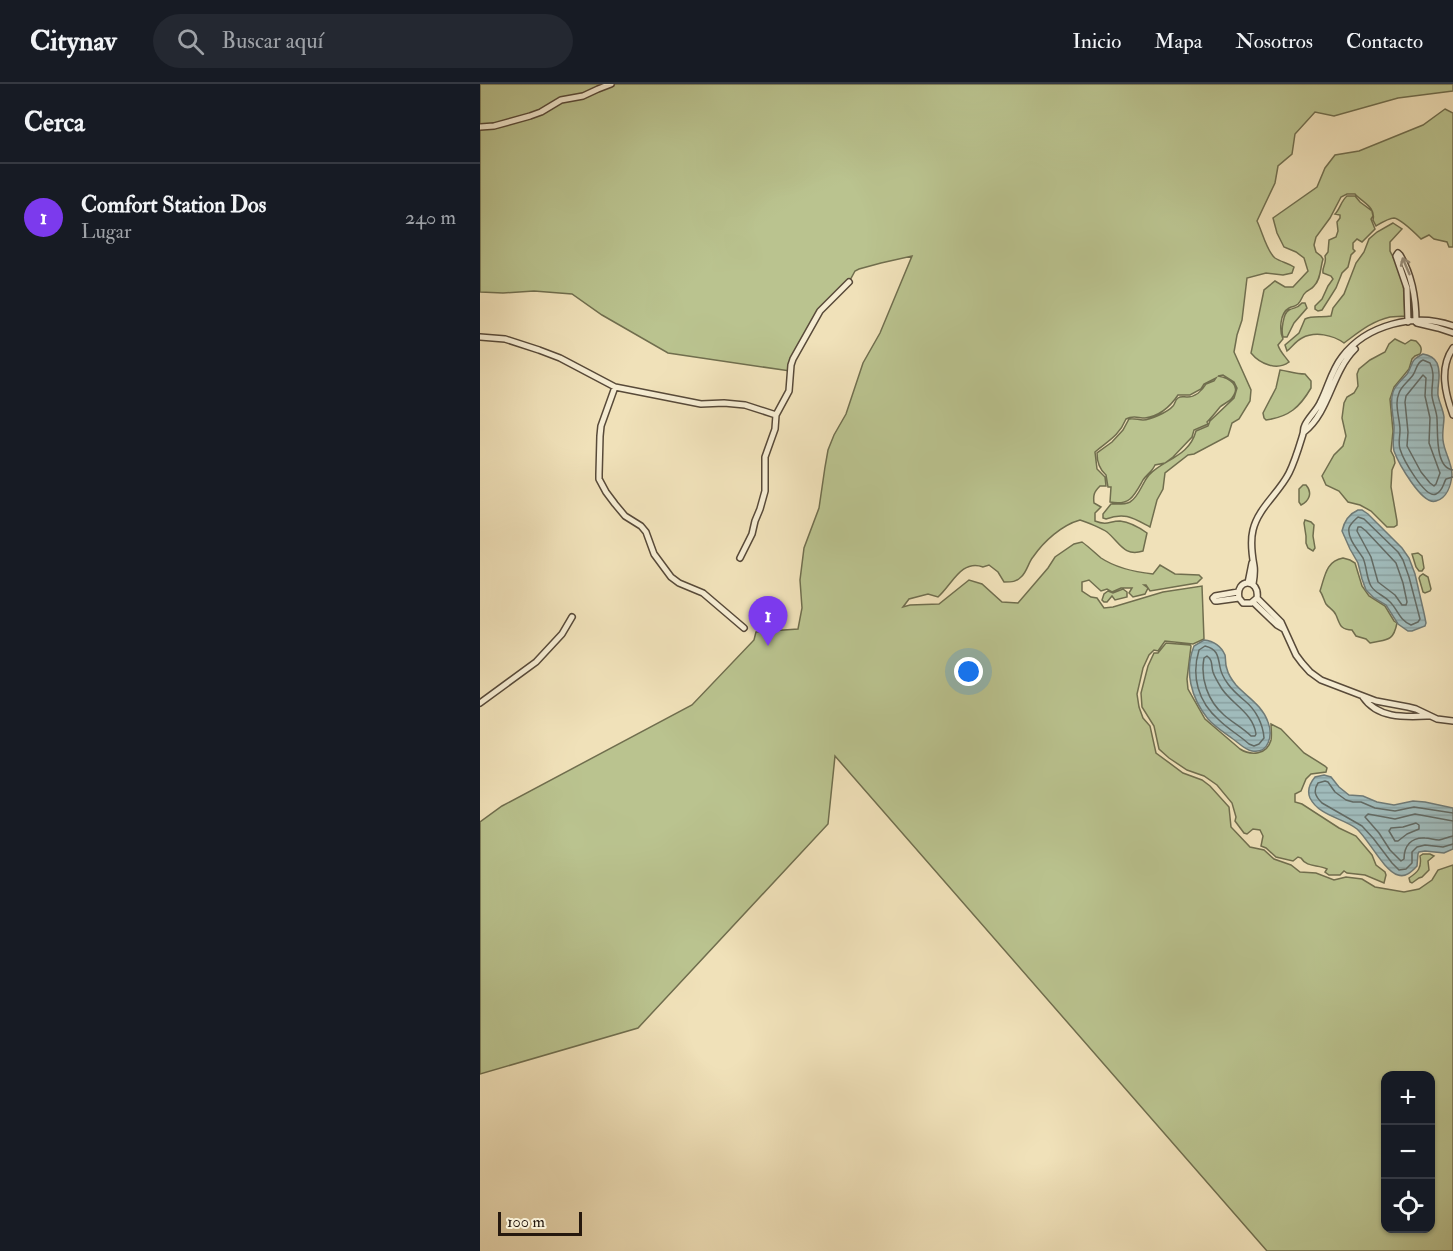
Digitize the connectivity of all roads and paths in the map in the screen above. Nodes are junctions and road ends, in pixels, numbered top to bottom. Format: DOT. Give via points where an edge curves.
graph roads {
  1 [pos="611,84"];
  2 [pos="480,127"];
  3 [pos="849,282"];
  4 [pos="1410,288"];
  5 [pos="1408,322"];
  6 [pos="1416,322"];
  7 [pos="1453,326"];
  8 [pos="1453,333"];
  9 [pos="480,337"];
  10 [pos="1453,348"];
  11 [pos="615,387"];
  12 [pos="776,415"];
  13 [pos="1453,415"];
  14 [pos="740,558"];
  15 [pos="1251,584"];
  16 [pos="1255,600"];
  17 [pos="573,617"];
  18 [pos="744,628"];
  19 [pos="1363,697"];
  20 [pos="480,703"];
  21 [pos="1395,705"];
  22 [pos="1394,716"];
  23 [pos="1429,716"];
  24 [pos="1453,721"];
  1 -- 2 [label="street" via="561,100 530,116"];
  3 -- 12 [label="street" via="814,320 793,359 789,391"];
  4 -- 4 [label="street, one-way" via="1409,272 1398,253 1396,256"];
  4 -- 5 [label="street"];
  4 -- 6 [label="street"];
  5 -- 6 [label="street"];
  5 -- 15 [label="street" via="1368,338 1341,367 1324,406 1303,433 1289,472 1254,525"];
  6 -- 7 [label="street"];
  6 -- 8 [label="street"];
  9 -- 11 [label="street" via="505,339 539,350"];
  10 -- 13 [label="street" via="1444,371"];
  11 -- 12 [label="street" via="701,404 745,405"];
  11 -- 18 [label="street" via="600,436 598,474 606,492 625,516 641,526 659,561 675,580 703,593"];
  12 -- 14 [label="street" via="765,457 765,491"];
  15 -- 16 [label="street" via="1258,592"];
  15 -- 16 [label="street" via="1241,586 1238,595 1246,603"];
  16 -- 19 [label="street" via="1284,629 1299,660 1310,672 1326,683"];
  17 -- 20 [label="street" via="536,662"];
  19 -- 21 [label="street"];
  19 -- 22 [label="street" via="1378,710"];
  21 -- 22 [label="street"];
  21 -- 23 [label="street"];
  22 -- 23 [label="street"];
  23 -- 24 [label="street"];
}
